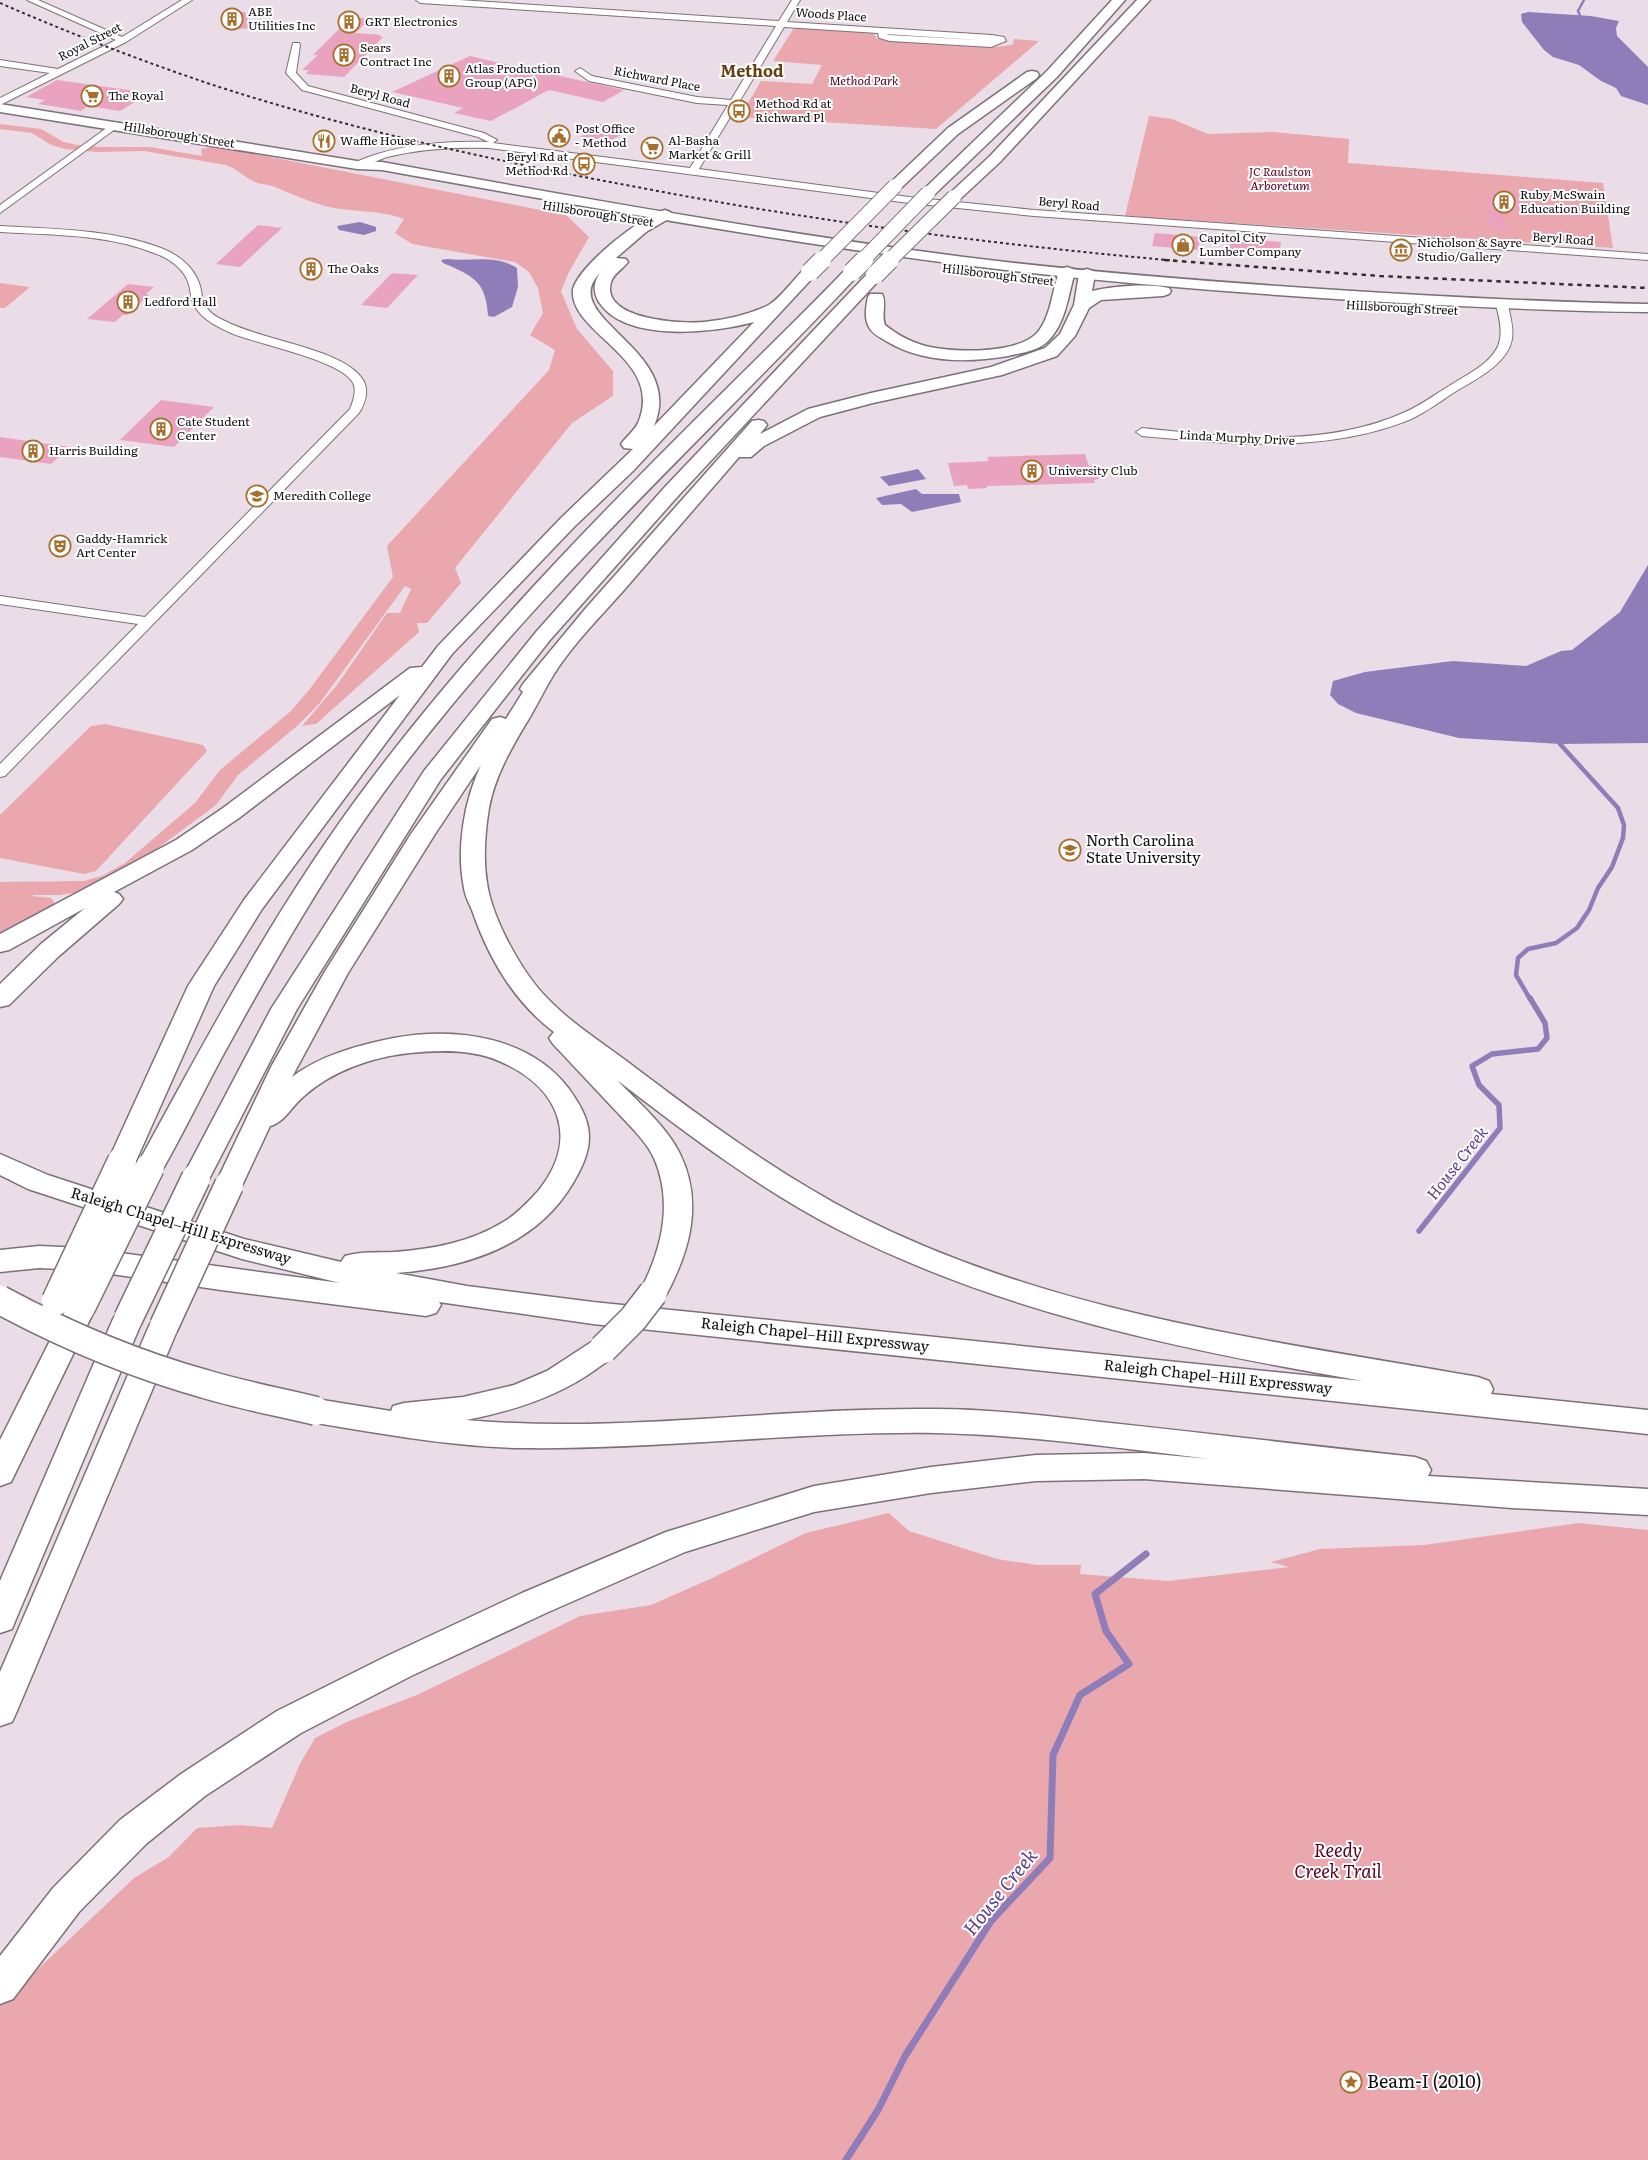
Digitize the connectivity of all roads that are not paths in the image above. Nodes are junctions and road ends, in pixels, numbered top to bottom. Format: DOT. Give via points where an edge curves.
graph roads {
  1 [pos="31,0"];
  2 [pos="188,0"];
  3 [pos="420,0"];
  4 [pos="796,0"];
  5 [pos="1119,0"];
  6 [pos="1144,0"];
  7 [pos="782,24"];
  8 [pos="882,30"];
  9 [pos="123,40"];
  10 [pos="296,45"];
  11 [pos="1073,51"];
  12 [pos="0,63"];
  13 [pos="580,71"];
  14 [pos="60,72"];
  15 [pos="1059,91"];
  16 [pos="0,102"];
  17 [pos="733,103"];
  18 [pos="0,108"];
  19 [pos="110,124"];
  20 [pos="491,145"];
  21 [pos="357,165"];
  22 [pos="694,171"];
  23 [pos="0,198"];
  24 [pos="14,200"];
  25 [pos="0,210"];
  26 [pos="0,220"];
  27 [pos="659,220"];
  28 [pos="0,228"];
  29 [pos="1648,257"];
  30 [pos="901,272"];
  31 [pos="1065,277"];
  32 [pos="1085,279"];
  33 [pos="880,286"];
  34 [pos="1163,291"];
  35 [pos="1082,305"];
  36 [pos="778,308"];
  37 [pos="1648,308"];
  38 [pos="1503,310"];
  39 [pos="1648,317"];
  40 [pos="851,325"];
  41 [pos="826,352"];
  42 [pos="1142,432"];
  43 [pos="701,488"];
  44 [pos="568,522"];
  45 [pos="0,600"];
  46 [pos="146,621"];
  47 [pos="445,650"];
  48 [pos="543,676"];
  49 [pos="0,772"];
  50 [pos="152,864"];
  51 [pos="0,944"];
  52 [pos="0,999"];
  53 [pos="536,1003"];
  54 [pos="0,1164"];
  55 [pos="234,1174"];
  56 [pos="242,1249"];
  57 [pos="0,1261"];
  58 [pos="0,1300"];
  59 [pos="68,1304"];
  60 [pos="932,1347"];
  61 [pos="423,1422"];
  62 [pos="1648,1422"];
  63 [pos="0,1474"];
  64 [pos="1648,1496"];
  65 [pos="1648,1502"];
  66 [pos="0,1618"];
  67 [pos="0,1711"];
  68 [pos="0,1986"];
  1 -- 9 [label="street"];
  2 -- 9 [label="street, Royal Street"];
  3 -- 7 [label="street, Woods Place"];
  4 -- 7 [label="street"];
  5 -- 11 [label="highway"];
  6 -- 15 [label="highway"];
  7 -- 8 [label="street, Woods Place"];
  7 -- 17 [label="street"];
  8 -- 8 [label="street, Woods Place" via="992,38 1002,42 890,38 882,36"];
  9 -- 14 [label="street, Royal Street"];
  10 -- 20 [label="street, Beryl Road" via="291,73 305,88 481,135 492,140"];
  11 -- 36 [label="highway, bridge" via="1033,74 953,131 895,186"];
  11 -- 59 [label="highway, bridge" via="716,408 547,585 414,738 282,930 150,1167"];
  12 -- 14 [label="street"];
  13 -- 17 [label="street, Richward Place" via="589,78 697,100"];
  14 -- 16 [label="street, Royal Street"];
  15 -- 30 [label="highway" via="1022,145"];
  15 -- 33 [label="highway, bridge" via="954,197"];
  17 -- 22 [label="street"];
  18 -- 19 [label="main road, Hillsborough Street"];
  19 -- 21 [label="main road, Hillsborough Street"];
  19 -- 23 [label="street" via="69,146"];
  19 -- 24 [label="street"];
  20 -- 21 [label="street, Beryl Road" via="423,148"];
  20 -- 22 [label="street, Beryl Road"];
  21 -- 27 [label="main road, Hillsborough Street" via="382,166"];
  21 -- 27 [label="main road, Hillsborough Street" via="374,173 443,188"];
  22 -- 29 [label="street, Beryl Road" via="1036,214"];
  23 -- 24 [label="street"];
  24 -- 25 [label="street"];
  26 -- 28 [label="street"];
  27 -- 31 [label="main road, Hillsborough Street"];
  27 -- 36 [label="highway" via="605,276 602,290 608,306 630,318 649,323 693,327 745,320"];
  27 -- 44 [label="highway" via="590,275 581,288 582,302 594,320 631,355 650,382 651,392 646,425"];
  28 -- 46 [label="street" via="120,241 161,252 187,270 200,306 214,320 238,332 335,364 359,383 361,396 355,410"];
  31 -- 32 [label="main road, Hillsborough Street"];
  31 -- 33 [label="highway" via="1054,321 1042,337 1024,347 990,355 938,354 899,343 878,328 874,317"];
  32 -- 34 [label="main road, Hillsborough Street"];
  32 -- 35 [label="highway"];
  32 -- 38 [label="main road, Hillsborough Street" via="1279,290"];
  33 -- 40 [label="highway"];
  33 -- 66 [label="highway, bridge" via="814,339 671,492 550,629 432,776 284,1009 196,1178 128,1319"];
  34 -- 35 [label="highway" via="1097,296"];
  34 -- 38 [label="main road, Hillsborough Street"];
  35 -- 43 [label="highway" via="1067,336 1051,352 996,371 814,413 758,442"];
  36 -- 44 [label="highway" via="626,467"];
  37 -- 38 [label="main road, Hillsborough Street"];
  38 -- 39 [label="main road, Hillsborough Street"];
  38 -- 42 [label="street, Linda Murphy Drive" via="1505,343 1489,363 1474,376 1407,417 1344,436 1311,441 1278,442"];
  41 -- 43 [label="highway"];
  43 -- 48 [label="highway" via="593,612"];
  44 -- 47 [label="highway"];
  45 -- 46 [label="street"];
  46 -- 49 [label="street"];
  47 -- 50 [label="highway" via="231,813"];
  47 -- 59 [label="highway, bridge" via="252,905 201,986 122,1162"];
  48 -- 53 [label="highway" via="491,767 479,801 475,835 476,889 502,956"];
  48 -- 55 [label="highway" via="500,724 464,773 382,897 284,1067"];
  50 -- 51 [label="highway"];
  50 -- 52 [label="highway" via="50,950"];
  53 -- 61 [label="highway, bridge" via="558,1034 640,1120 666,1153 675,1178 676,1237 666,1269 653,1293 603,1349 558,1379 512,1397"];
  53 -- 62 [label="highway" via="745,1160 799,1194 878,1236 976,1279 1080,1312 1201,1340"];
  54 -- 56 [label="highway, Raleigh Chapel–Hill Expressway" via="38,1182"];
  55 -- 56 [label="highway" via="273,1113 311,1075 361,1054 405,1044 443,1042 487,1047 524,1062 556,1086 572,1115 575,1140 572,1157 552,1194 534,1214 490,1243 459,1254 392,1264 349,1263"];
  55 -- 67 [label="highway, bridge" via="164,1326"];
  56 -- 60 [label="highway, Raleigh Chapel–Hill Expressway" via="337,1272 467,1297"];
  57 -- 60 [label="highway" via="39,1257 84,1259 359,1298 548,1319"];
  58 -- 61 [label="highway, bridge" via="78,1338 190,1380 316,1411"];
  59 -- 63 [label="highway" via="38,1390"];
  60 -- 62 [label="highway, Raleigh Chapel–Hill Expressway"];
  61 -- 64 [label="highway" via="518,1436 608,1436 794,1425 964,1422 1126,1436"];
  65 -- 68 [label="highway" via="1512,1495 1144,1466 1036,1468 931,1480 814,1499 677,1541 525,1607 289,1722 193,1786 133,1832 66,1900"];
}
